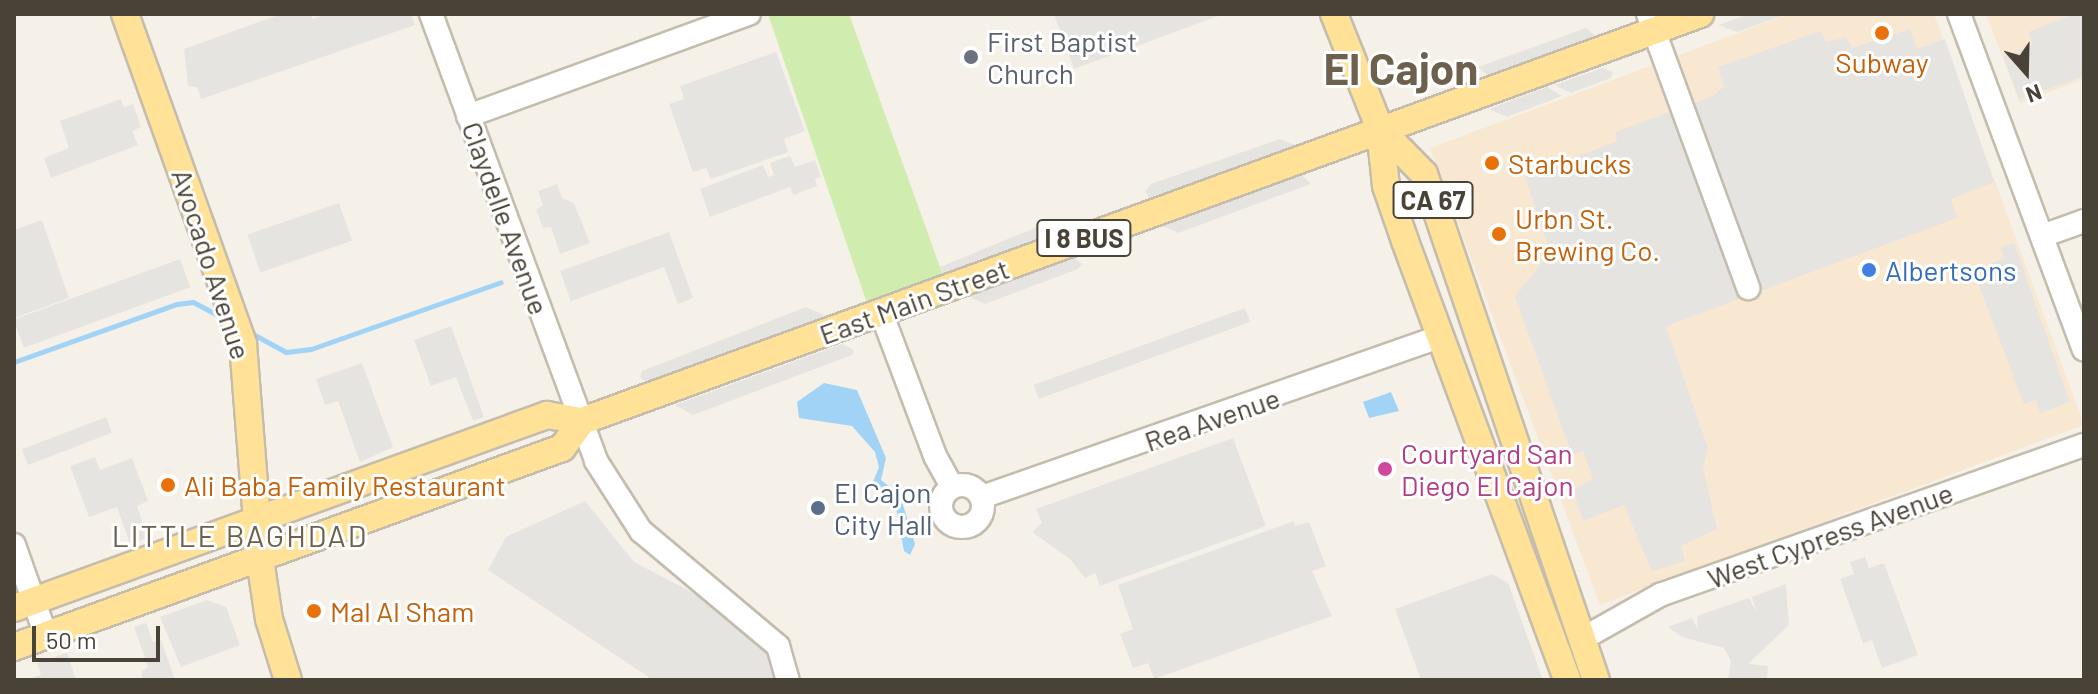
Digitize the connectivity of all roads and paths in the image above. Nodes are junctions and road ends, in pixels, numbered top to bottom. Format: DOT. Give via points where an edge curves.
graph roads {
  1 [pos="125,14"];
  2 [pos="431,14"];
  3 [pos="749,14"];
  4 [pos="1334,14"];
  5 [pos="1700,14"];
  6 [pos="1959,14"];
  7 [pos="1651,22"];
  8 [pos="468,116"];
  9 [pos="1380,129"];
  10 [pos="2084,221"];
  11 [pos="2042,236"];
  12 [pos="1748,288"];
  13 [pos="881,312"];
  14 [pos="1440,337"];
  15 [pos="2084,350"];
  16 [pos="1491,367"];
  17 [pos="582,421"];
  18 [pos="2084,445"];
  19 [pos="952,487"];
  20 [pos="982,497"];
  21 [pos="256,523"];
  22 [pos="1545,524"];
  23 [pos="1514,534"];
  24 [pos="14,545"];
  25 [pos="260,559"];
  26 [pos="24,605"];
  27 [pos="46,636"];
  28 [pos="1582,639"];
  29 [pos="14,647"];
  30 [pos="288,680"];
  31 [pos="788,680"];
  32 [pos="1567,680"];
  33 [pos="1596,680"];
  1 -- 21 [label="main road, Avocado Avenue" via="243,344"];
  2 -- 8 [label="street, Claydelle Avenue"];
  3 -- 8 [label="street"];
  4 -- 9 [label="main road"];
  5 -- 7 [label="main road, I 8 BUS"];
  6 -- 11 [label="street"];
  7 -- 9 [label="main road, I 8 BUS"];
  7 -- 12 [label="street"];
  8 -- 17 [label="street, Claydelle Avenue"];
  9 -- 13 [label="main road, East Main Street / I 8 BUS"];
  9 -- 14 [label="main road, CA 67" via="1386,186"];
  9 -- 16 [label="main road, CA 67" via="1424,174"];
  10 -- 11 [label="street"];
  11 -- 15 [label="street"];
  13 -- 17 [label="main road, East Main Street / I 8 BUS"];
  13 -- 19 [label="street" via="935,456"];
  14 -- 16 [label="main road" via="1468,341"];
  14 -- 20 [label="street, Rea Avenue"];
  14 -- 23 [label="main road, CA 67"];
  16 -- 22 [label="main road, CA 67"];
  17 -- 21 [label="main road, East Main Street / I 8 BUS" via="547,415"];
  17 -- 25 [label="main road, East Main Street / I 8 BUS" via="562,448"];
  17 -- 31 [label="street, Claydelle Avenue" via="596,461 641,531 754,621 778,646"];
  18 -- 28 [label="street, West Cypress Avenue" via="1660,595"];
  19 -- 20 [label="street" via="972,487"];
  19 -- 20 [label="street" via="940,503 944,517 954,525 978,519"];
  21 -- 25 [label="main road, Avocado Avenue"];
  21 -- 26 [label="main road, East Main Street / I 8 BUS"];
  22 -- 23 [label="main road"];
  22 -- 28 [label="main road, CA 67"];
  23 -- 32 [label="main road, CA 67"];
  24 -- 26 [label="street"];
  25 -- 27 [label="main road, East Main Street / I 8 BUS"];
  25 -- 30 [label="main road, Avocado Avenue" via="269,619"];
  26 -- 27 [label="street"];
  27 -- 29 [label="main road, East Main Street / I 8 BUS"];
  28 -- 33 [label="main road, CA 67"];
}
